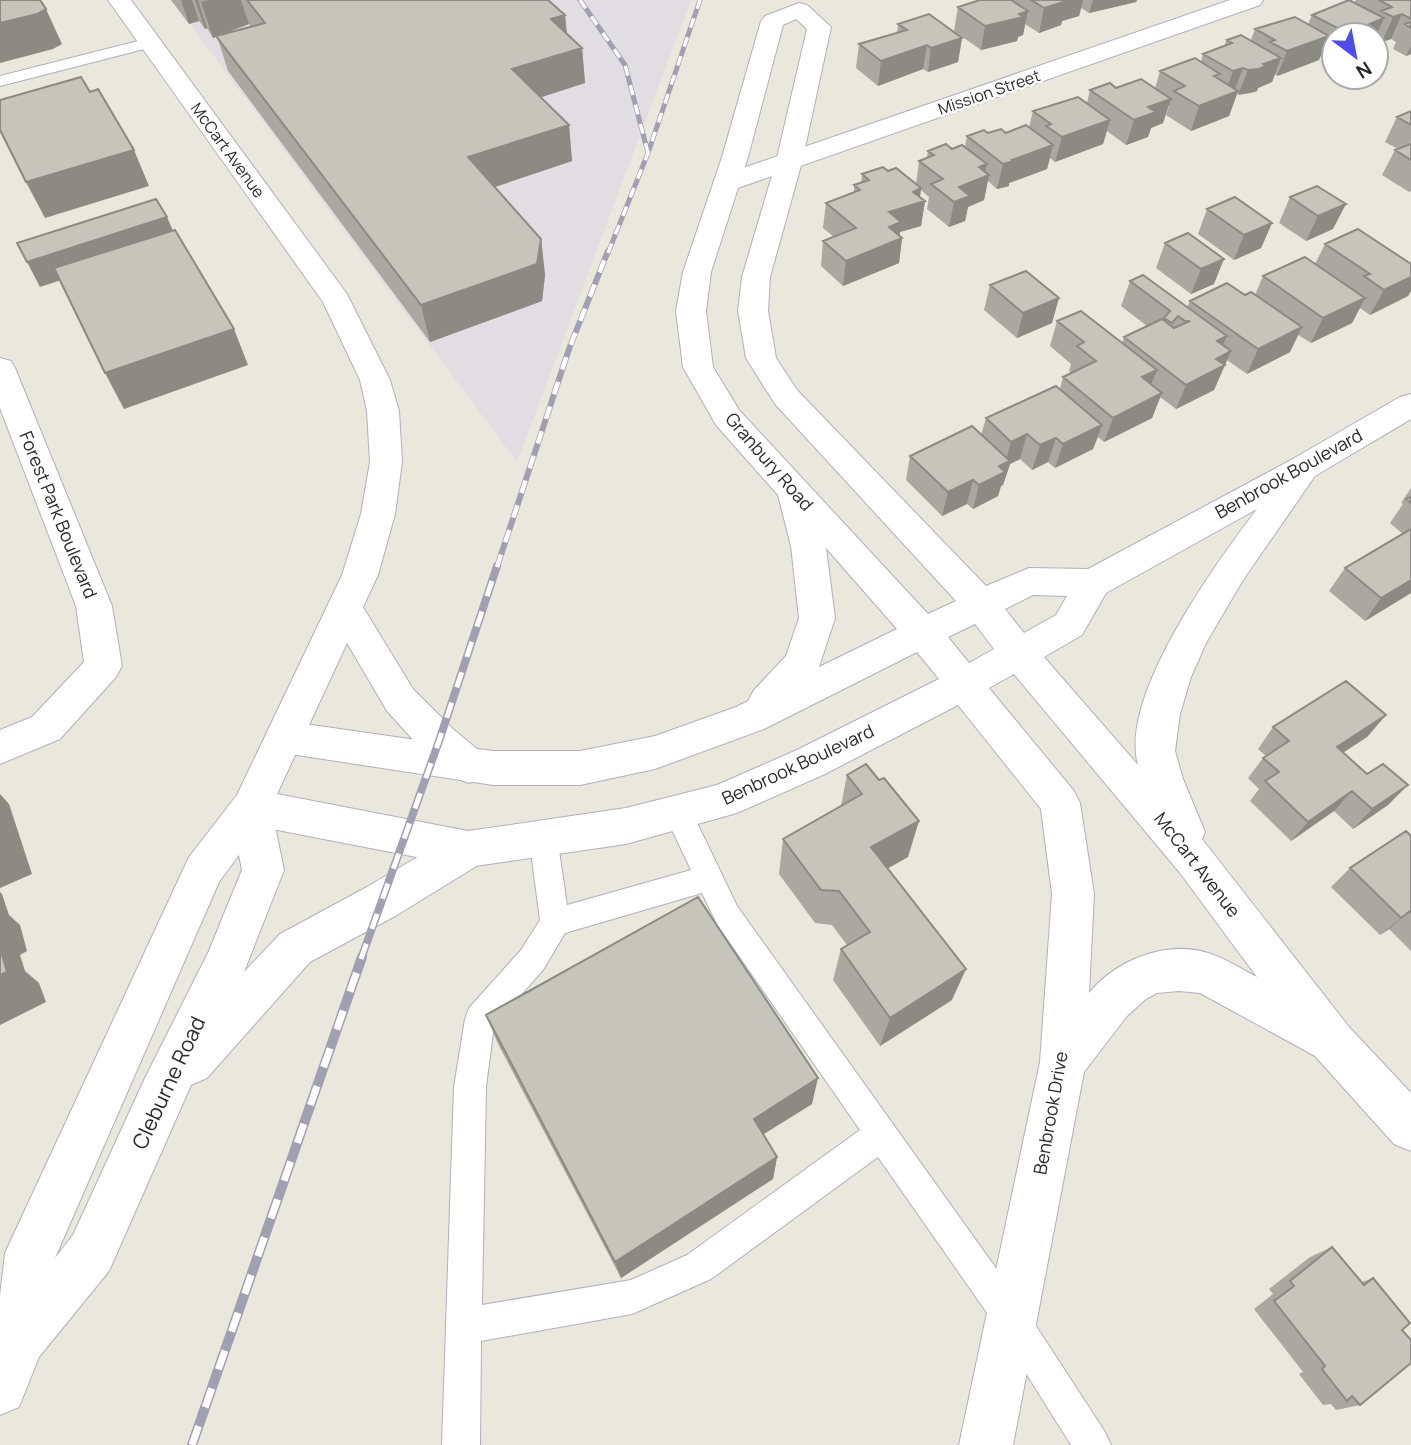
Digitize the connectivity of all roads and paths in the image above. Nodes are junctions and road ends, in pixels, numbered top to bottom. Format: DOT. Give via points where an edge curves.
graph roads {
  1 [pos="119,0"];
  2 [pos="1252,0"];
  3 [pos="800,5"];
  4 [pos="150,43"];
  5 [pos="0,81"];
  6 [pos="789,162"];
  7 [pos="726,183"];
  8 [pos="337,301"];
  9 [pos="0,368"];
  10 [pos="1411,405"];
  11 [pos="1303,468"];
  12 [pos="793,491"];
  13 [pos="1093,583"];
  14 [pos="980,603"];
  15 [pos="345,608"];
  16 [pos="923,633"];
  17 [pos="1019,654"];
  18 [pos="976,701"];
  19 [pos="750,718"];
  20 [pos="284,737"];
  21 [pos="0,748"];
  22 [pos="469,766"];
  23 [pos="251,807"];
  24 [pos="678,813"];
  25 [pos="543,838"];
  26 [pos="468,849"];
  27 [pos="1195,860"];
  28 [pos="710,878"];
  29 [pos="555,922"];
  30 [pos="1333,1043"];
  31 [pos="1063,1062"];
  32 [pos="162,1095"];
  33 [pos="1411,1127"];
  34 [pos="882,1135"];
  35 [pos="1011,1318"];
  36 [pos="465,1326"];
  37 [pos="21,1339"];
  38 [pos="0,1388"];
  39 [pos="461,1445"];
  40 [pos="986,1445"];
  41 [pos="1093,1445"];
  1 -- 4 [label="street, McCart Avenue"];
  2 -- 6 [label="street, Mission Street"];
  3 -- 6 [label="street, Granbury Road" via="820,27"];
  3 -- 7 [label="street, Granbury Road" via="773,21"];
  4 -- 5 [label="lane"];
  4 -- 8 [label="street, McCart Avenue"];
  6 -- 7 [label="street, Mission Street"];
  6 -- 14 [label="street, Granbury Road" via="756,277 753,311 761,358 786,397"];
  7 -- 12 [label="street, Granbury Road" via="697,272 691,311 698,367 727,417"];
  8 -- 15 [label="street, Cleburne Road" via="375,380 383,411 386,462 378,514"];
  9 -- 21 [label="street, Forest Park Boulevard" via="94,606 103,666 46,728"];
  10 -- 11 [label="street, Benbrook Boulevard"];
  11 -- 13 [label="street, Benbrook Boulevard"];
  11 -- 27 [label="street" via="1216,590 1169,682 1155,754"];
  12 -- 16 [label="street, Granbury Road"];
  12 -- 19 [label="street" via="808,546 817,618 802,664"];
  13 -- 14 [label="street" via="1028,581"];
  13 -- 17 [label="street, Benbrook Boulevard" via="1069,625"];
  14 -- 16 [label="street"];
  14 -- 17 [label="street, McCart Avenue"];
  15 -- 20 [label="street, Cleburne Road"];
  15 -- 22 [label="street" via="400,701"];
  16 -- 18 [label="street, Granbury Road"];
  16 -- 19 [label="street"];
  17 -- 18 [label="street, Benbrook Boulevard"];
  17 -- 27 [label="street, McCart Avenue"];
  18 -- 24 [label="street, Benbrook Boulevard" via="811,762 723,801"];
  18 -- 31 [label="street, Benbrook Drive" via="1060,803 1073,894"];
  19 -- 22 [label="street" via="655,752 579,768"];
  20 -- 22 [label="street"];
  20 -- 23 [label="street, Cleburne Road"];
  23 -- 26 [label="street, Benbrook Boulevard"];
  23 -- 32 [label="street, Cleburne Road" via="263,870 226,963"];
  23 -- 37 [label="street, Cleburne Road" via="204,870 30,1253"];
  24 -- 25 [label="street, Benbrook Boulevard"];
  24 -- 28 [label="lane"];
  25 -- 26 [label="street, Benbrook Boulevard"];
  25 -- 29 [label="lane"];
  26 -- 32 [label="street" via="295,948"];
  27 -- 30 [label="street, McCart Avenue"];
  28 -- 29 [label="lane"];
  28 -- 34 [label="lane" via="727,915"];
  29 -- 36 [label="lane" via="532,960 480,1019 470,1087"];
  30 -- 31 [label="street" via="1206,973 1179,970 1153,973 1130,984"];
  30 -- 33 [label="street, McCart Avenue"];
  31 -- 35 [label="street, Benbrook Drive"];
  32 -- 37 [label="street, Cleburne Road" via="91,1253"];
  34 -- 35 [label="lane"];
  34 -- 36 [label="lane" via="699,1267 632,1297"];
  35 -- 40 [label="street, Benbrook Drive"];
  35 -- 41 [label="lane"];
  36 -- 39 [label="lane"];
  37 -- 38 [label="street, Cleburne Road"];
}
